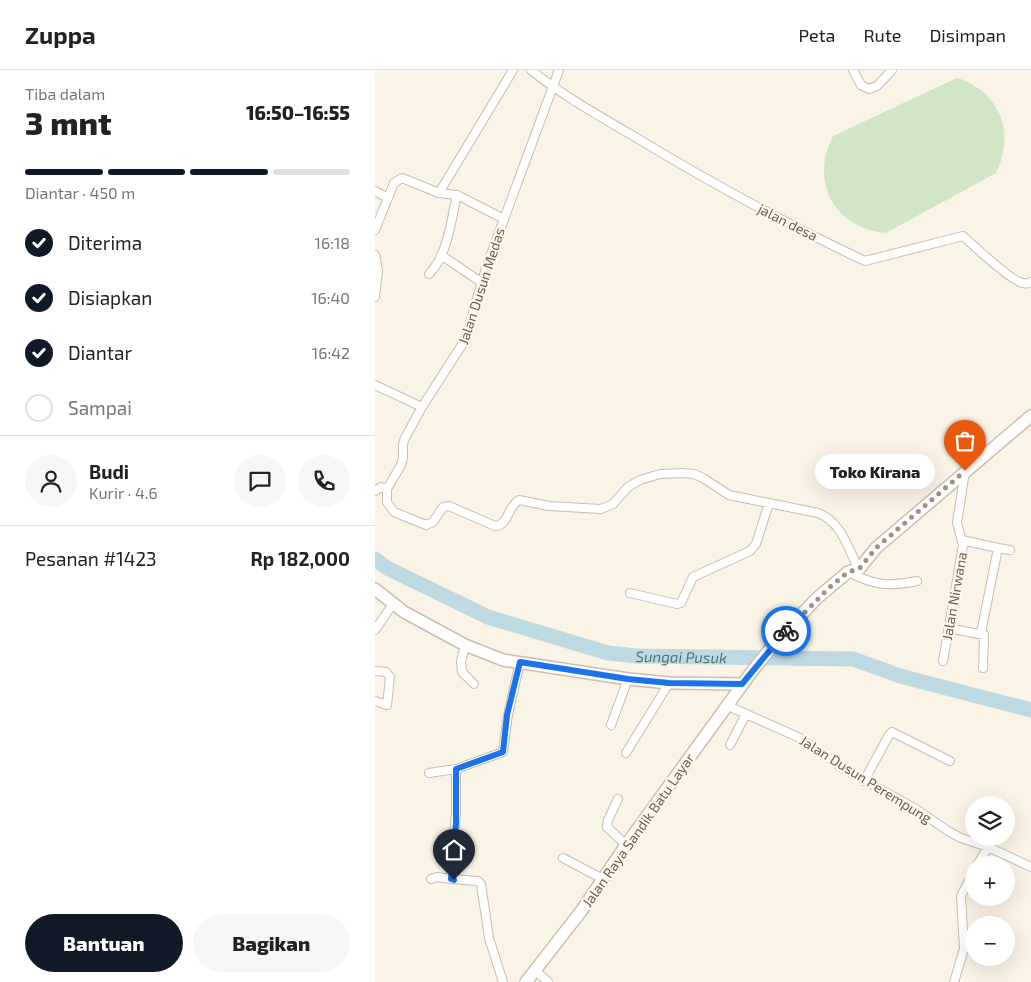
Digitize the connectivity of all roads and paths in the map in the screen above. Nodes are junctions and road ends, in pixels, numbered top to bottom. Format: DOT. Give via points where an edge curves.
graph roads {
  1 [pos="513,70"];
  2 [pos="531,70"];
  3 [pos="559,70"];
  4 [pos="853,70"];
  5 [pos="892,70"];
  6 [pos="552,87"];
  7 [pos="375,191"];
  8 [pos="439,193"];
  9 [pos="457,194"];
  10 [pos="388,198"];
  11 [pos="504,219"];
  12 [pos="375,230"];
  13 [pos="375,255"];
  14 [pos="441,256"];
  15 [pos="429,274"];
  16 [pos="481,282"];
  17 [pos="1031,282"];
  18 [pos="375,297"];
  19 [pos="375,385"];
  20 [pos="422,407"];
  21 [pos="1031,416"];
  22 [pos="965,471"];
  23 [pos="387,489"];
  24 [pos="375,491"];
  25 [pos="769,503"];
  26 [pos="962,540"];
  27 [pos="998,548"];
  28 [pos="1010,550"];
  29 [pos="853,571"];
  30 [pos="917,581"];
  31 [pos="375,589"];
  32 [pos="631,593"];
  33 [pos="393,604"];
  34 [pos="948,628"];
  35 [pos="375,630"];
  36 [pos="981,634"];
  37 [pos="465,645"];
  38 [pos="943,661"];
  39 [pos="520,662"];
  40 [pos="983,668"];
  41 [pos="375,671"];
  42 [pos="748,677"];
  43 [pos="628,679"];
  44 [pos="669,683"];
  45 [pos="474,684"];
  46 [pos="375,701"];
  47 [pos="726,705"];
  48 [pos="746,714"];
  49 [pos="611,726"];
  50 [pos="731,745"];
  51 [pos="626,753"];
  52 [pos="950,761"];
  53 [pos="456,769"];
  54 [pos="429,773"];
  55 [pos="864,781"];
  56 [pos="618,799"];
  57 [pos="965,839"];
  58 [pos="626,845"];
  59 [pos="988,846"];
  60 [pos="982,856"];
  61 [pos="563,858"];
  62 [pos="1031,867"];
  63 [pos="431,879"];
  64 [pos="451,879"];
  65 [pos="603,879"];
  66 [pos="965,888"];
  67 [pos="535,970"];
  68 [pos="503,982"];
  69 [pos="525,982"];
  70 [pos="548,982"];
  71 [pos="954,982"];
  1 -- 8 [label="street"];
  2 -- 6 [label="street"];
  3 -- 6 [label="street, Jalan Dusun Medas"];
  4 -- 5 [label="street" via="861,85 869,89 877,86"];
  6 -- 11 [label="street, Jalan Dusun Medas"];
  6 -- 17 [label="street, jalan desa" via="690,170 865,261 963,236 1019,282"];
  7 -- 10 [label="street"];
  8 -- 9 [label="street"];
  8 -- 10 [label="street" via="402,178 395,182"];
  9 -- 11 [label="street"];
  9 -- 14 [label="street"];
  10 -- 12 [label="street"];
  11 -- 16 [label="street, Jalan Dusun Medas"];
  13 -- 18 [label="street" via="378,270"];
  14 -- 15 [label="street"];
  14 -- 16 [label="street"];
  16 -- 20 [label="street, Jalan Dusun Medas" via="465,340"];
  19 -- 20 [label="street"];
  20 -- 23 [label="street, Jalan Dusun Medas" via="404,441 401,465"];
  21 -- 22 [label="main road, Jalan Raya Sandik Batu Layar"];
  22 -- 26 [label="street, Jalan Nirwana" via="957,518"];
  22 -- 29 [label="main road, Jalan Raya Sandik Batu Layar"];
  23 -- 24 [label="street" via="381,487"];
  23 -- 25 [label="street" via="387,502 393,512 426,525 447,506 496,526 503,524 519,500 549,506 601,509 613,504 635,482 660,474 698,475 729,495"];
  25 -- 29 [label="street" via="818,513 833,521"];
  25 -- 32 [label="street" via="753,548 693,577 681,603"];
  26 -- 27 [label="street"];
  26 -- 34 [label="street, Jalan Nirwana"];
  27 -- 28 [label="street"];
  27 -- 36 [label="street"];
  29 -- 30 [label="street" via="867,582 883,585"];
  29 -- 42 [label="main road, Jalan Raya Sandik Batu Layar" via="816,600"];
  31 -- 33 [label="main road"];
  33 -- 35 [label="street"];
  33 -- 37 [label="main road"];
  34 -- 36 [label="street"];
  34 -- 38 [label="street, Jalan Nirwana"];
  36 -- 40 [label="street" via="984,636"];
  37 -- 39 [label="main road" via="489,656"];
  37 -- 45 [label="street" via="462,672"];
  39 -- 43 [label="main road"];
  39 -- 53 [label="street" via="507,715 503,752"];
  41 -- 46 [label="street" via="388,673 390,677 387,704"];
  42 -- 44 [label="main road"];
  42 -- 47 [label="main road, Jalan Raya Sandik Batu Layar"];
  43 -- 44 [label="main road"];
  43 -- 49 [label="street"];
  44 -- 51 [label="street"];
  47 -- 48 [label="street, Jalan Dusun Perempung"];
  47 -- 58 [label="main road, Jalan Raya Sandik Batu Layar"];
  48 -- 50 [label="street"];
  48 -- 55 [label="street, Jalan Dusun Perempung" via="802,738"];
  52 -- 55 [label="street" via="893,732"];
  53 -- 54 [label="street"];
  53 -- 64 [label="street"];
  55 -- 57 [label="street, Jalan Dusun Perempung"];
  56 -- 58 [label="street" via="607,827"];
  58 -- 65 [label="main road, Jalan Raya Sandik Batu Layar"];
  59 -- 60 [label="street"];
  59 -- 62 [label="street, Jalan Dusun Perempung"];
  61 -- 65 [label="street"];
  63 -- 64 [label="street"];
  64 -- 68 [label="street" via="480,883 489,938"];
  65 -- 67 [label="main road, Jalan Raya Sandik Batu Layar"];
  66 -- 71 [label="street" via="961,896 964,950"];
  67 -- 69 [label="main road, Jalan Raya Sandik Batu Layar"];
  67 -- 70 [label="street"];
}
